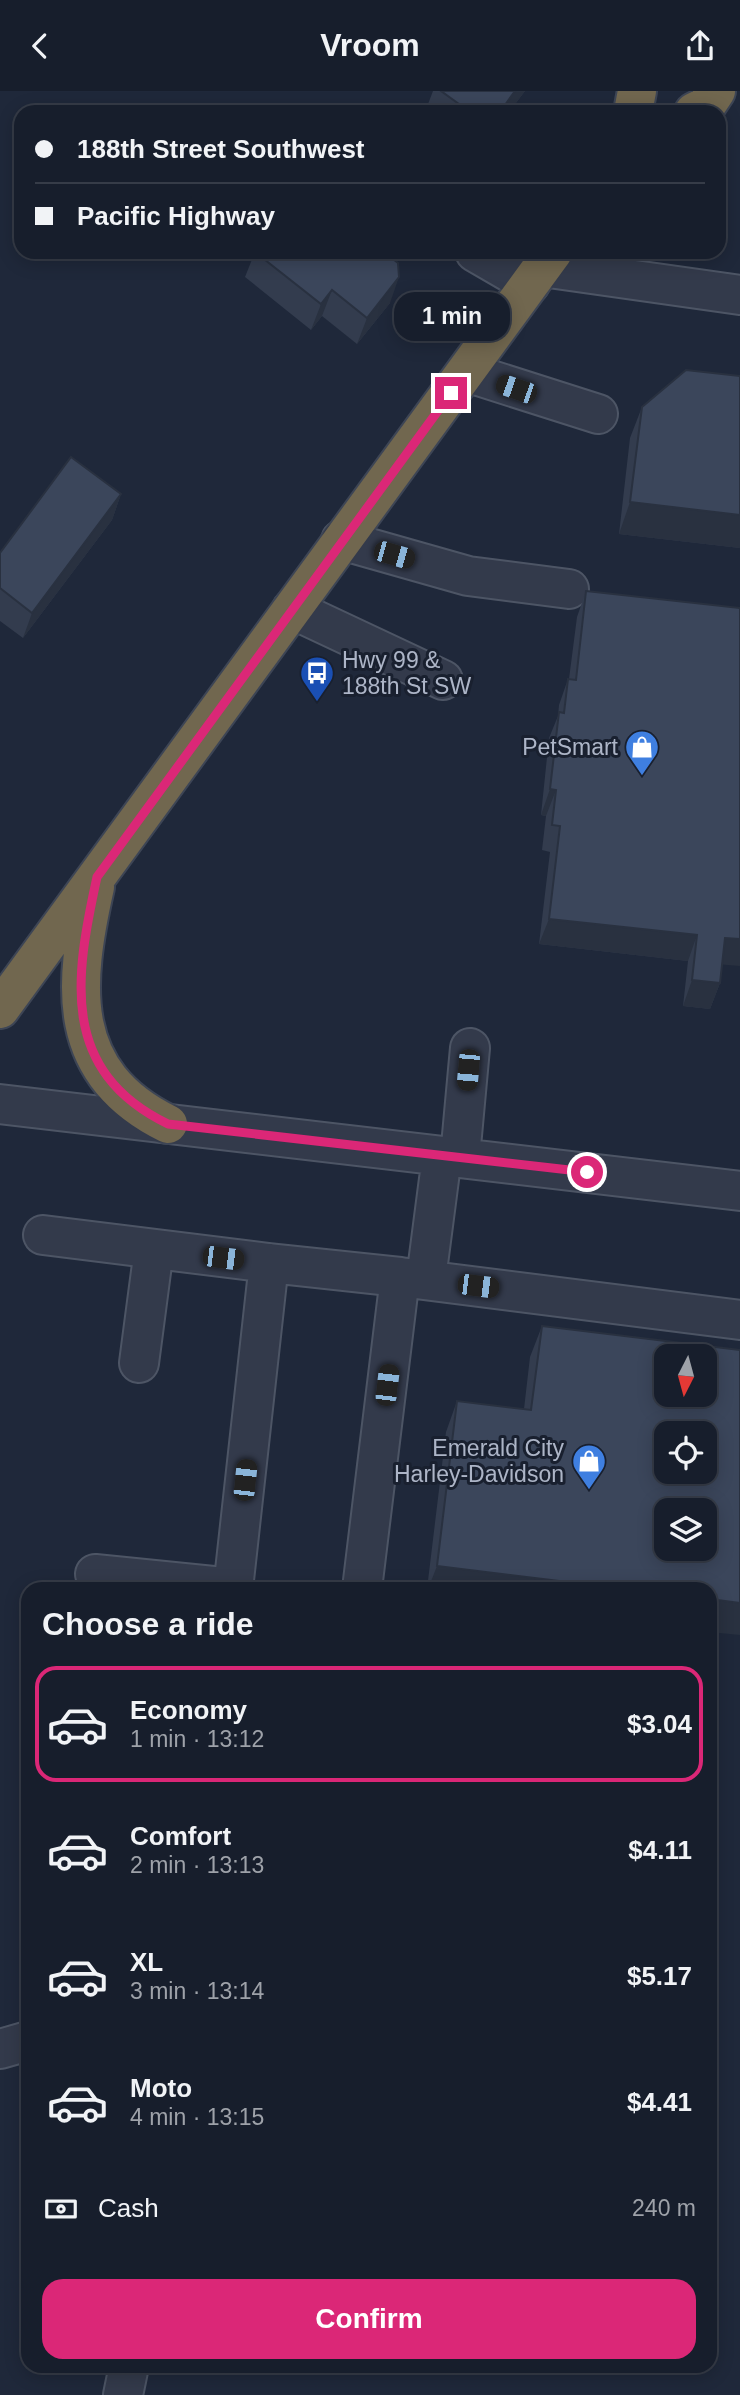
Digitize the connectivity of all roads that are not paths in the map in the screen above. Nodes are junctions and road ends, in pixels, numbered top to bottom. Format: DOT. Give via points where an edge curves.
graph roads {
  1 [pos="504,259"];
  2 [pos="542,268"];
  3 [pos="740,295"];
  4 [pos="466,372"];
  5 [pos="598,414"];
  6 [pos="341,540"];
  7 [pos="569,589"];
  8 [pos="292,609"];
  9 [pos="443,680"];
  10 [pos="97,877"];
  11 [pos="0,1009"];
  12 [pos="470,1048"];
  13 [pos="0,1104"];
  14 [pos="168,1124"];
  15 [pos="451,1157"];
  16 [pos="740,1191"];
  17 [pos="43,1235"];
  18 [pos="154,1249"];
  19 [pos="269,1263"];
  20 [pos="413,1278"];
  21 [pos="740,1320"];
  22 [pos="139,1363"];
  23 [pos="95,1574"];
  24 [pos="169,1582"];
  25 [pos="234,1582"];
  26 [pos="363,1582"];
  27 [pos="21,2043"];
  28 [pos="0,2049"];
  29 [pos="128,2373"];
  30 [pos="124,2395"];
  1 -- 2 [label="street"];
  2 -- 3 [label="street"];
  2 -- 4 [label="highway"];
  4 -- 5 [label="street"];
  4 -- 6 [label="highway"];
  6 -- 7 [label="street" via="468,576"];
  6 -- 8 [label="highway"];
  8 -- 9 [label="street"];
  8 -- 10 [label="highway"];
  10 -- 11 [label="highway"];
  10 -- 14 [label="highway" via="81,991 88,1042 110,1082 146,1114"];
  12 -- 15 [label="street"];
  13 -- 14 [label="street"];
  14 -- 15 [label="street"];
  15 -- 16 [label="street"];
  15 -- 20 [label="street"];
  17 -- 18 [label="street"];
  18 -- 19 [label="street"];
  18 -- 22 [label="street"];
  19 -- 20 [label="street"];
  19 -- 25 [label="street"];
  20 -- 21 [label="street"];
  20 -- 26 [label="street"];
  23 -- 24 [label="street"];
  27 -- 28 [label="street"];
  29 -- 30 [label="street"];
}
